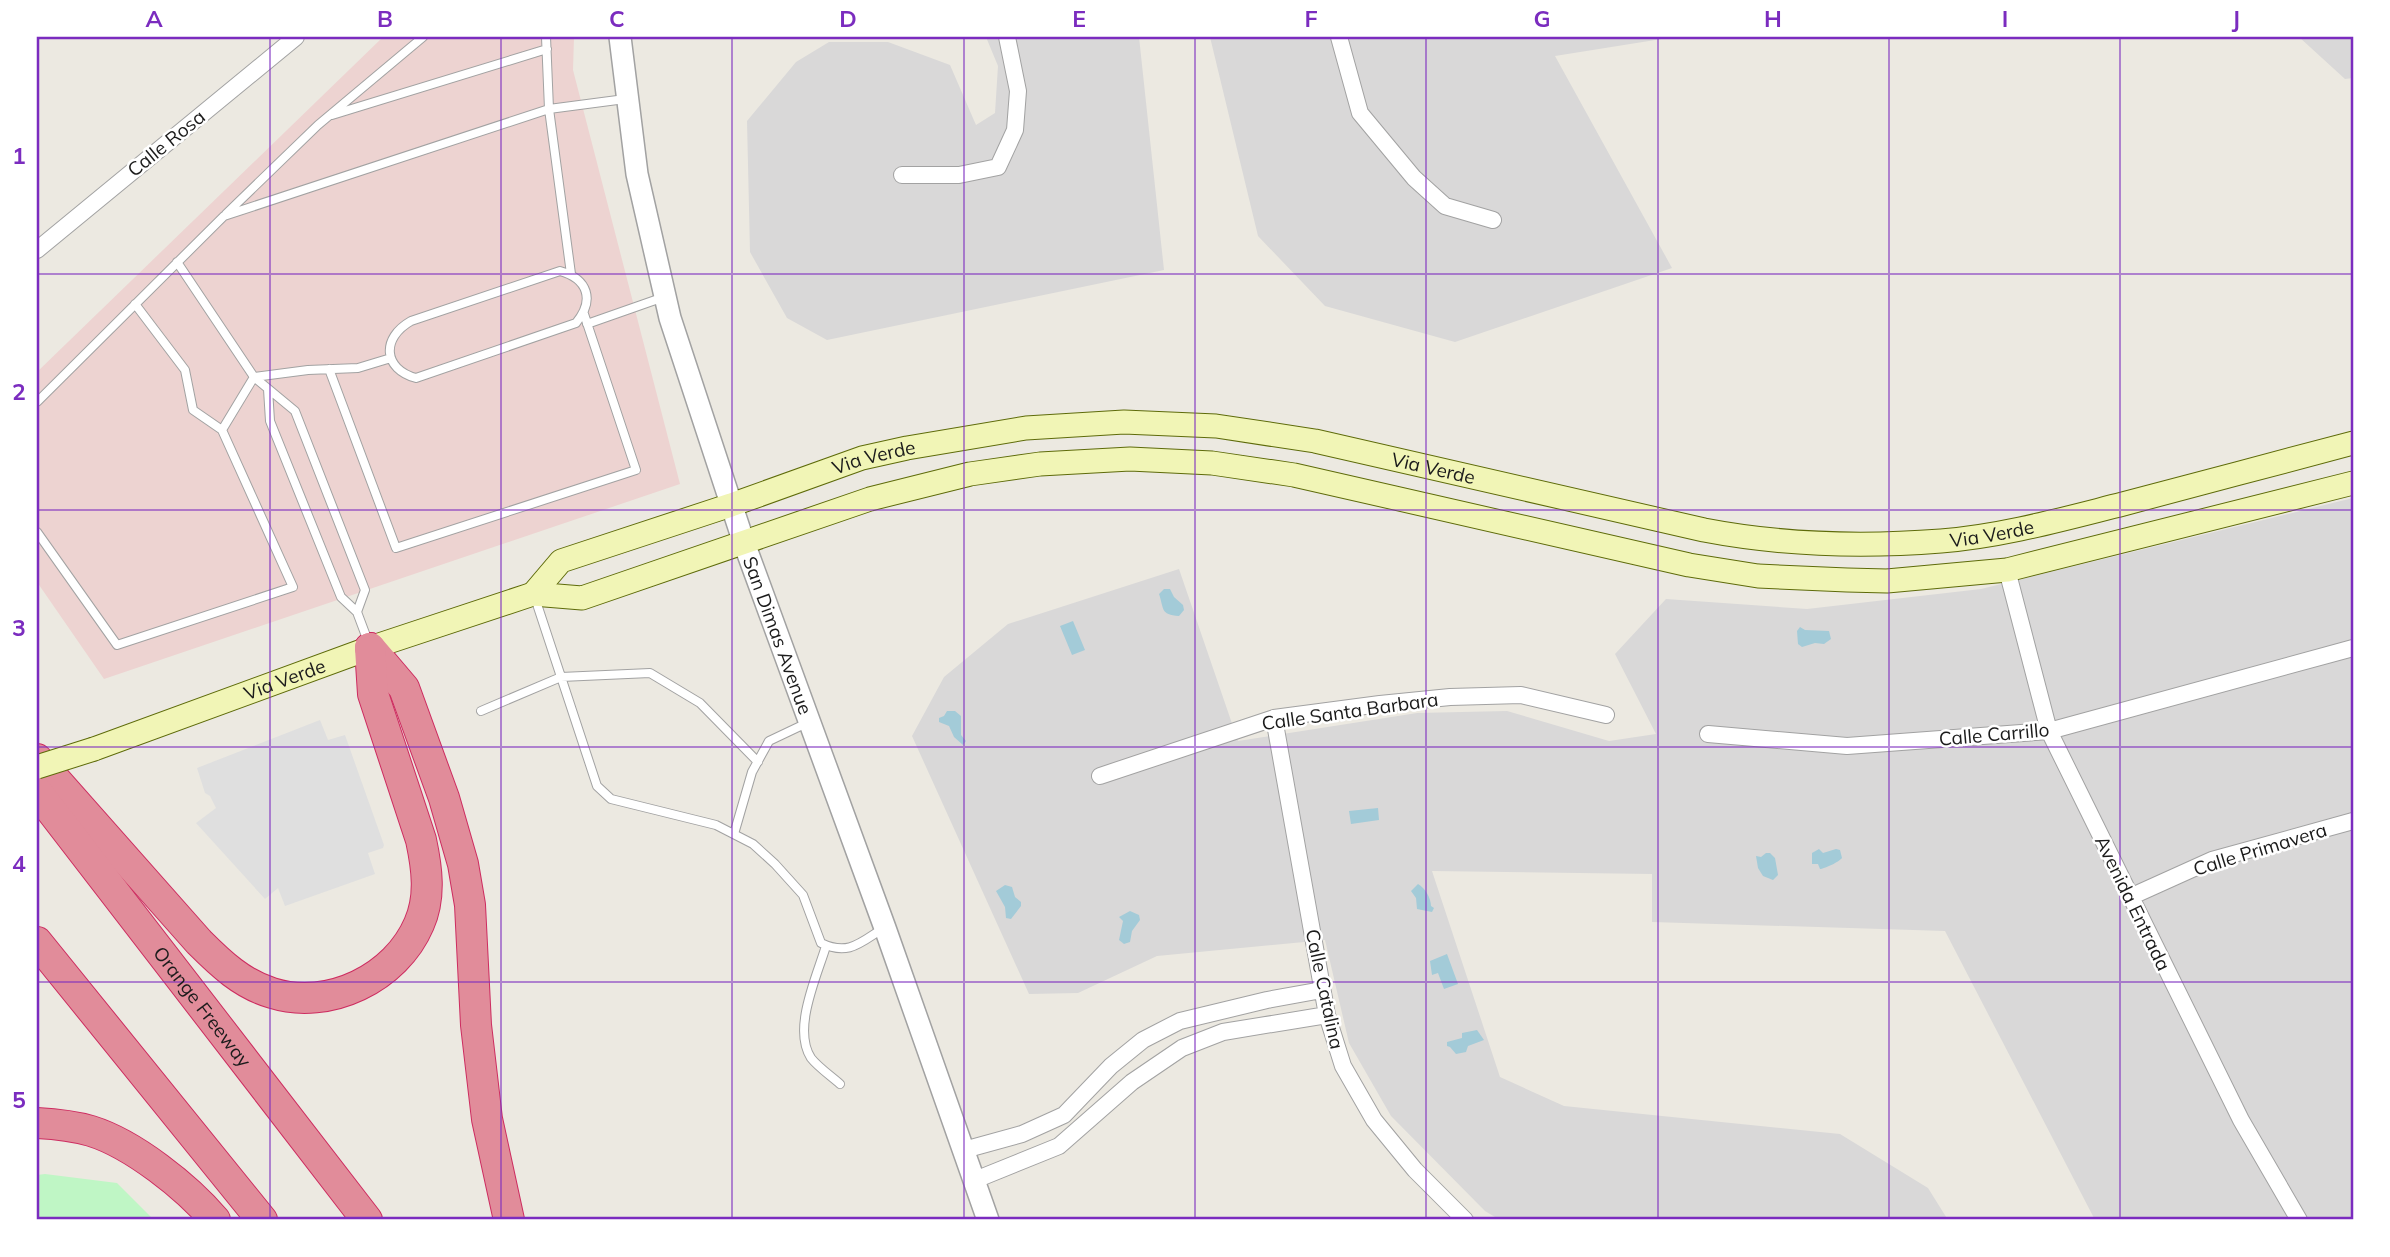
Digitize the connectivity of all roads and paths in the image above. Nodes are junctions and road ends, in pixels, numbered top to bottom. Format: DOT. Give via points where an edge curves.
graph roads {
  1 [pos="296,37"];
  2 [pos="423,37"];
  3 [pos="546,37"];
  4 [pos="620,37"];
  5 [pos="1007,37"];
  6 [pos="1339,37"];
  7 [pos="547,49"];
  8 [pos="628,98"];
  9 [pos="549,109"];
  10 [pos="328,117"];
  11 [pos="902,175"];
  12 [pos="223,216"];
  13 [pos="1493,220"];
  14 [pos="37,250"];
  15 [pos="177,262"];
  16 [pos="571,274"];
  17 [pos="665,297"];
  18 [pos="135,304"];
  19 [pos="583,314"];
  20 [pos="587,324"];
  21 [pos="391,358"];
  22 [pos="329,369"];
  23 [pos="254,377"];
  24 [pos="268,389"];
  25 [pos="37,402"];
  26 [pos="222,430"];
  27 [pos="2353,443"];
  28 [pos="2353,483"];
  29 [pos="731,505"];
  30 [pos="37,532"];
  31 [pos="1998,533"];
  32 [pos="744,543"];
  33 [pos="2007,570"];
  34 [pos="533,594"];
  35 [pos="356,612"];
  36 [pos="370,648"];
  37 [pos="2353,648"];
  38 [pos="561,677"];
  39 [pos="481,711"];
  40 [pos="1606,715"];
  41 [pos="1274,718"];
  42 [pos="810,722"];
  43 [pos="2049,731"];
  44 [pos="1708,734"];
  45 [pos="37,759"];
  46 [pos="758,762"];
  47 [pos="37,767"];
  48 [pos="1100,776"];
  49 [pos="37,792"];
  50 [pos="2353,821"];
  51 [pos="734,834"];
  52 [pos="2130,897"];
  53 [pos="885,928"];
  54 [pos="37,942"];
  55 [pos="826,946"];
  56 [pos="1322,990"];
  57 [pos="1327,1015"];
  58 [pos="839,1084"];
  59 [pos="1064,1115"];
  60 [pos="37,1123"];
  61 [pos="1074,1132"];
  62 [pos="964,1150"];
  63 [pos="975,1180"];
  64 [pos="215,1220"];
  65 [pos="262,1220"];
  66 [pos="367,1220"];
  67 [pos="509,1220"];
  68 [pos="988,1220"];
  69 [pos="1465,1220"];
  70 [pos="2299,1220"];
  1 -- 14 [label="street, Calle Rosa"];
  2 -- 10 [label="lane"];
  3 -- 7 [label="lane"];
  4 -- 8 [label="street, San Dimas Avenue"];
  5 -- 11 [label="street" via="1018,91 1015,130 998,167 958,175"];
  6 -- 13 [label="street" via="1360,113 1414,178 1445,206"];
  7 -- 9 [label="lane"];
  7 -- 10 [label="lane"];
  8 -- 9 [label="lane"];
  8 -- 17 [label="street, San Dimas Avenue" via="637,174"];
  9 -- 12 [label="lane"];
  9 -- 16 [label="lane"];
  10 -- 12 [label="lane"];
  12 -- 15 [label="lane"];
  15 -- 18 [label="lane"];
  15 -- 23 [label="lane"];
  16 -- 19 [label="lane" via="586,291"];
  16 -- 21 [label="lane" via="560,271 411,321 393,335"];
  17 -- 20 [label="lane"];
  17 -- 29 [label="street, San Dimas Avenue"];
  18 -- 25 [label="lane"];
  18 -- 26 [label="lane" via="185,370 193,410"];
  19 -- 20 [label="lane"];
  19 -- 21 [label="lane" via="566,328 416,378 405,375"];
  20 -- 22 [label="lane" via="636,470 396,548"];
  21 -- 22 [label="lane" via="358,368"];
  22 -- 23 [label="lane"];
  23 -- 24 [label="lane"];
  23 -- 26 [label="lane"];
  24 -- 35 [label="lane" via="270,421 341,597"];
  24 -- 35 [label="lane" via="295,411 365,590"];
  26 -- 30 [label="lane" via="293,586 117,645"];
  27 -- 31 [label="main road, Via Verde"];
  28 -- 33 [label="main road, Via Verde"];
  29 -- 31 [label="main road, Via Verde" via="862,458 907,448 1026,428 1124,422 1216,426 1315,441 1724,534 1821,544 1876,544"];
  29 -- 32 [label="street, San Dimas Avenue"];
  29 -- 34 [label="main road, Via Verde" via="561,561"];
  31 -- 33 [label="main road"];
  32 -- 33 [label="main road, Via Verde" via="870,499 970,474 1130,459 1212,463 1294,475 1689,565 1758,576 1886,581"];
  32 -- 34 [label="main road, Via Verde" via="582,598"];
  32 -- 42 [label="street, San Dimas Avenue"];
  33 -- 43 [label="street, Avenida Entrada"];
  34 -- 36 [label="main road, Via Verde"];
  34 -- 38 [label="lane"];
  35 -- 36 [label="lane"];
  36 -- 45 [label="highway" via="373,694 421,840 427,892 420,923 407,946 389,966 337,995 303,999 274,994 227,970"];
  36 -- 47 [label="main road, Via Verde, bridge"];
  36 -- 67 [label="highway" via="404,688 463,864 487,1119"];
  37 -- 43 [label="street, Calle Carrillo"];
  38 -- 39 [label="lane"];
  38 -- 46 [label="lane" via="650,673 701,703"];
  38 -- 51 [label="lane" via="597,786 611,799 716,825"];
  40 -- 41 [label="street, Calle Santa Barbara" via="1521,695 1450,697"];
  41 -- 48 [label="street, Calle Santa Barbara"];
  41 -- 56 [label="street, Calle Catalina"];
  42 -- 46 [label="lane" via="769,741"];
  42 -- 53 [label="street, San Dimas Avenue"];
  43 -- 44 [label="street, Calle Carrillo" via="1847,746"];
  43 -- 52 [label="street, Avenida Entrada"];
  46 -- 51 [label="lane"];
  49 -- 66 [label="highway, Orange Freeway"];
  50 -- 52 [label="street, Calle Primavera" via="2212,860"];
  51 -- 55 [label="lane" via="760,850 803,895"];
  52 -- 70 [label="street, Avenida Entrada" via="2241,1120"];
  53 -- 55 [label="lane" via="848,949"];
  53 -- 62 [label="street, San Dimas Avenue"];
  54 -- 65 [label="highway"];
  55 -- 58 [label="lane" via="804,1017 804,1038 811,1057"];
  56 -- 57 [label="street, Calle Catalina"];
  56 -- 59 [label="street" via="1180,1021 1143,1040"];
  57 -- 61 [label="street" via="1223,1032 1182,1048 1132,1082"];
  57 -- 69 [label="street, Calle Catalina" via="1343,1066 1374,1120"];
  59 -- 61 [label="street"];
  59 -- 62 [label="street" via="1022,1134"];
  60 -- 64 [label="highway" via="92,1132 130,1150"];
  61 -- 63 [label="street" via="1059,1146"];
  62 -- 63 [label="street, San Dimas Avenue"];
  63 -- 68 [label="street, San Dimas Avenue"];
}
